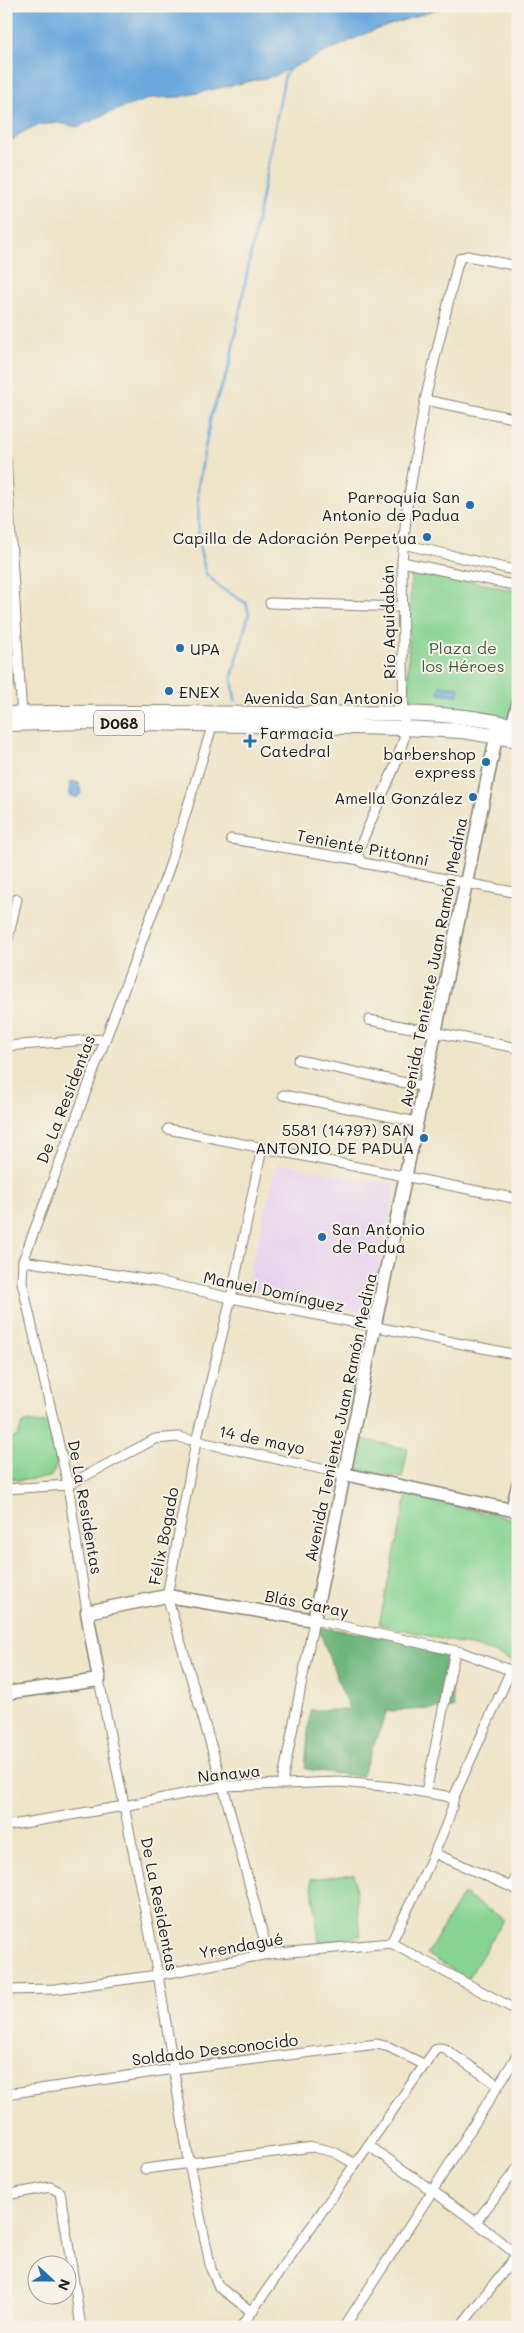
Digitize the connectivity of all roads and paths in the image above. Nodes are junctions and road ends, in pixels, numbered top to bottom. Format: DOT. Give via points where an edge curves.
graph roads {
  1 [pos="518,266"];
  2 [pos="425,400"];
  3 [pos="518,419"];
  4 [pos="6,458"];
  5 [pos="403,544"];
  6 [pos="402,562"];
  7 [pos="489,564"];
  8 [pos="518,571"];
  9 [pos="483,579"];
  10 [pos="518,586"];
  11 [pos="270,603"];
  12 [pos="403,607"];
  13 [pos="518,704"];
  14 [pos="6,714"];
  15 [pos="22,719"];
  16 [pos="214,719"];
  17 [pos="404,721"];
  18 [pos="6,724"];
  19 [pos="509,732"];
  20 [pos="231,838"];
  21 [pos="360,860"];
  22 [pos="466,882"];
  23 [pos="518,893"];
  24 [pos="17,899"];
  25 [pos="6,947"];
  26 [pos="370,1020"];
  27 [pos="435,1032"];
  28 [pos="104,1040"];
  29 [pos="6,1046"];
  30 [pos="518,1048"];
  31 [pos="298,1060"];
  32 [pos="425,1087"];
  33 [pos="283,1095"];
  34 [pos="417,1122"];
  35 [pos="168,1128"];
  36 [pos="262,1148"];
  37 [pos="407,1176"];
  38 [pos="518,1199"];
  39 [pos="23,1261"];
  40 [pos="231,1298"];
  41 [pos="376,1328"];
  42 [pos="518,1355"];
  43 [pos="196,1442"];
  44 [pos="344,1474"];
  45 [pos="68,1485"];
  46 [pos="518,1486"];
  47 [pos="6,1489"];
  48 [pos="515,1510"];
  49 [pos="166,1596"];
  50 [pos="87,1612"];
  51 [pos="314,1620"];
  52 [pos="456,1651"];
  53 [pos="514,1672"];
  54 [pos="99,1680"];
  55 [pos="6,1693"];
  56 [pos="282,1783"];
  57 [pos="223,1786"];
  58 [pos="426,1792"];
  59 [pos="453,1801"];
  60 [pos="124,1806"];
  61 [pos="6,1826"];
  62 [pos="434,1853"];
  63 [pos="518,1874"];
  64 [pos="514,1888"];
  65 [pos="391,1943"];
  66 [pos="268,1954"];
  67 [pos="158,1976"];
  68 [pos="6,1990"];
  69 [pos="518,2011"];
  70 [pos="518,2054"];
  71 [pos="425,2064"];
  72 [pos="174,2068"];
  73 [pos="498,2085"];
  74 [pos="6,2094"];
  75 [pos="368,2145"];
  76 [pos="190,2163"];
  77 [pos="355,2164"];
  78 [pos="518,2167"];
  79 [pos="145,2169"];
  80 [pos="434,2190"];
  81 [pos="6,2195"];
  82 [pos="476,2222"];
  83 [pos="517,2255"];
  84 [pos="252,2312"];
  85 [pos="81,2327"];
  86 [pos="241,2327"];
  87 [pos="344,2327"];
  88 [pos="460,2327"];
  1 -- 2 [label="street, Río Aquidabán" via="467,256 460,258"];
  2 -- 3 [label="street"];
  2 -- 5 [label="street, Río Aquidabán" via="412,464"];
  4 -- 15 [label="street"];
  5 -- 6 [label="street, Río Aquidabán"];
  5 -- 7 [label="street"];
  6 -- 9 [label="street"];
  6 -- 12 [label="street, Río Aquidabán"];
  7 -- 8 [label="street"];
  7 -- 9 [label="street"];
  9 -- 10 [label="street"];
  11 -- 12 [label="street"];
  12 -- 17 [label="street, Río Aquidabán"];
  13 -- 19 [label="street, Avenida Teniente Juan Ramón Medina"];
  14 -- 15 [label="main road, Avenida San Antonio / D068"];
  15 -- 16 [label="main road, Avenida San Antonio / D068" via="86,722"];
  15 -- 18 [label="main road, Avenida San Antonio / D068"];
  16 -- 17 [label="main road, Avenida San Antonio / D068"];
  16 -- 28 [label="street, De La Residentas" via="169,868"];
  17 -- 19 [label="main road, Avenida San Antonio / D068"];
  17 -- 21 [label="street, Río Aquidabán" via="404,738 357,853"];
  19 -- 22 [label="street, Avenida Teniente Juan Ramón Medina"];
  20 -- 21 [label="street, Teniente Pittonni"];
  21 -- 22 [label="street, Teniente Pittonni"];
  22 -- 23 [label="street, Teniente Pittonni"];
  22 -- 27 [label="street, Avenida Teniente Juan Ramón Medina"];
  24 -- 25 [label="street"];
  26 -- 27 [label="street"];
  27 -- 30 [label="street"];
  27 -- 32 [label="street, Avenida Teniente Juan Ramón Medina"];
  28 -- 29 [label="street"];
  28 -- 39 [label="street, De La Residentas"];
  31 -- 32 [label="street"];
  32 -- 34 [label="street, Avenida Teniente Juan Ramón Medina"];
  33 -- 34 [label="street"];
  34 -- 37 [label="street, Avenida Teniente Juan Ramón Medina"];
  35 -- 36 [label="street"];
  36 -- 37 [label="street"];
  36 -- 40 [label="street, Félix Bogado"];
  37 -- 38 [label="street"];
  37 -- 41 [label="street, Avenida Teniente Juan Ramón Medina"];
  39 -- 40 [label="street, Manuel Domínguez" via="148,1280"];
  39 -- 45 [label="street, De La Residentas" via="22,1282"];
  40 -- 41 [label="street, Manuel Domínguez"];
  40 -- 43 [label="street, Félix Bogado"];
  41 -- 42 [label="street, Manuel Domínguez"];
  41 -- 44 [label="street, Avenida Teniente Juan Ramón Medina"];
  43 -- 44 [label="street, 14 de mayo"];
  43 -- 45 [label="street, 14 de mayo" via="178,1437 155,1439"];
  43 -- 49 [label="street, Félix Bogado"];
  44 -- 48 [label="street, 14 de mayo"];
  44 -- 51 [label="street, Avenida Teniente Juan Ramón Medina"];
  45 -- 47 [label="street, 14 de mayo"];
  45 -- 50 [label="street, De La Residentas"];
  46 -- 48 [label="street"];
  49 -- 50 [label="street, Blás Garay"];
  49 -- 51 [label="street, Blás Garay"];
  49 -- 57 [label="street, Félix Bogado"];
  50 -- 54 [label="street, De La Residentas"];
  51 -- 52 [label="street, Blás Garay"];
  51 -- 56 [label="street, Avenida Teniente Juan Ramón Medina"];
  52 -- 53 [label="street, Blás Garay"];
  52 -- 58 [label="street"];
  53 -- 59 [label="street"];
  54 -- 55 [label="street"];
  54 -- 60 [label="street, De La Residentas"];
  56 -- 57 [label="street, Nanawa"];
  56 -- 58 [label="street, Nanawa" via="340,1782"];
  57 -- 60 [label="street, Nanawa"];
  57 -- 66 [label="street, Félix Bogado"];
  58 -- 59 [label="street, Nanawa"];
  59 -- 62 [label="street"];
  60 -- 61 [label="street, Nanawa"];
  60 -- 67 [label="street, De La Residentas"];
  62 -- 64 [label="street"];
  62 -- 65 [label="street"];
  63 -- 64 [label="street"];
  65 -- 66 [label="street, Yrendagué"];
  65 -- 69 [label="street"];
  66 -- 67 [label="street, Yrendagué"];
  67 -- 68 [label="street, Yrendagué" via="55,1989"];
  67 -- 72 [label="street, De La Residentas"];
  70 -- 73 [label="street"];
  71 -- 72 [label="street, Soldado Desconocido" via="377,2044"];
  71 -- 73 [label="street" via="435,2050 444,2049"];
  71 -- 75 [label="street"];
  72 -- 74 [label="street, Soldado Desconocido"];
  72 -- 76 [label="street, De La Residentas"];
  73 -- 80 [label="street"];
  75 -- 77 [label="street"];
  75 -- 80 [label="street"];
  76 -- 77 [label="street" via="314,2147 334,2152"];
  76 -- 79 [label="street"];
  76 -- 84 [label="street, De La Residentas" via="211,2269 219,2287"];
  77 -- 84 [label="street"];
  78 -- 82 [label="street"];
  80 -- 82 [label="street"];
  80 -- 87 [label="street"];
  81 -- 85 [label="street" via="50,2187 60,2192"];
  82 -- 83 [label="street"];
  83 -- 88 [label="street"];
  84 -- 86 [label="street"];
}
